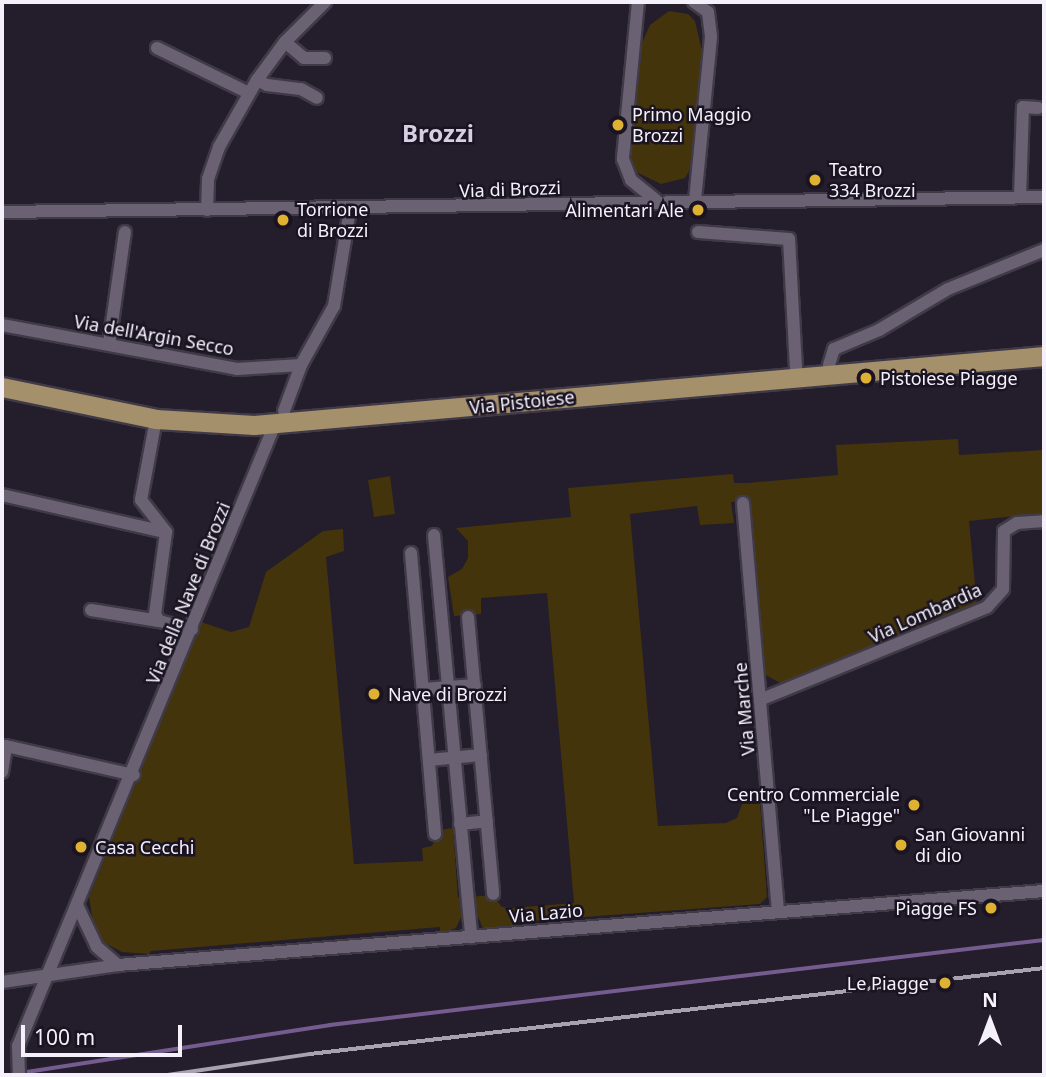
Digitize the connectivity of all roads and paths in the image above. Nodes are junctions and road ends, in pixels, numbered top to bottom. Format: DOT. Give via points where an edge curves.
graph roads {
  1 [pos="325,2"];
  2 [pos="638,2"];
  3 [pos="694,2"];
  4 [pos="285,43"];
  5 [pos="157,48"];
  6 [pos="325,58"];
  7 [pos="257,80"];
  8 [pos="249,93"];
  9 [pos="317,98"];
  10 [pos="1038,108"];
  11 [pos="1020,197"];
  12 [pos="1044,197"];
  13 [pos="695,199"];
  14 [pos="656,200"];
  15 [pos="350,209"];
  16 [pos="207,210"];
  17 [pos="2,212"];
  18 [pos="125,222"];
  19 [pos="698,232"];
  20 [pos="1044,250"];
  21 [pos="2,325"];
  22 [pos="109,344"];
  23 [pos="1044,347"];
  24 [pos="1044,356"];
  25 [pos="301,365"];
  26 [pos="829,365"];
  27 [pos="796,368"];
  28 [pos="2,377"];
  29 [pos="2,387"];
  30 [pos="280,418"];
  31 [pos="156,419"];
  32 [pos="2,495"];
  33 [pos="743,503"];
  34 [pos="1044,521"];
  35 [pos="166,532"];
  36 [pos="434,535"];
  37 [pos="411,553"];
  38 [pos="91,610"];
  39 [pos="468,617"];
  40 [pos="442,619"];
  41 [pos="159,621"];
  42 [pos="417,622"];
  43 [pos="192,629"];
  44 [pos="475,685"];
  45 [pos="448,687"];
  46 [pos="423,689"];
  47 [pos="761,699"];
  48 [pos="481,755"];
  49 [pos="454,758"];
  50 [pos="429,761"];
  51 [pos="2,772"];
  52 [pos="134,775"];
  53 [pos="487,821"];
  54 [pos="460,824"];
  55 [pos="435,834"];
  56 [pos="1044,891"];
  57 [pos="494,894"];
  58 [pos="78,907"];
  59 [pos="778,912"];
  60 [pos="471,937"];
  61 [pos="118,965"];
  62 [pos="51,975"];
  63 [pos="2,982"];
  64 [pos="19,1075"];
  1 -- 4 [label="street"];
  2 -- 14 [label="street" via="623,159 631,180"];
  3 -- 13 [label="street" via="708,12 711,37"];
  4 -- 6 [label="street" via="304,58"];
  4 -- 7 [label="street"];
  5 -- 8 [label="street"];
  7 -- 8 [label="street"];
  7 -- 9 [label="street" via="301,89"];
  8 -- 16 [label="street" via="214,159"];
  10 -- 11 [label="street" via="1023,107"];
  11 -- 12 [label="street, Via di Brozzi"];
  11 -- 13 [label="street, Via di Brozzi"];
  13 -- 14 [label="street, Via di Brozzi"];
  14 -- 15 [label="street, Via di Brozzi" via="484,209"];
  15 -- 16 [label="street, Via di Brozzi"];
  15 -- 25 [label="street, Via della Nave di Brozzi" via="334,306"];
  16 -- 18 [label="street, Via di Brozzi"];
  17 -- 18 [label="street, Via di Brozzi"];
  18 -- 22 [label="street"];
  19 -- 27 [label="street" via="789,239"];
  20 -- 26 [label="street" via="948,289 879,330 834,349"];
  21 -- 22 [label="street, Via dell'Argin Secco"];
  22 -- 25 [label="street, Via dell'Argin Secco" via="237,369"];
  23 -- 26 [label="main road, Via Pistoiese"];
  24 -- 30 [label="main road, Via Pistoiese"];
  25 -- 30 [label="street, Via della Nave di Brozzi"];
  26 -- 27 [label="main road, Via Pistoiese"];
  27 -- 30 [label="main road, Via Pistoiese"];
  28 -- 30 [label="main road, Via Pistoiese" via="186,413"];
  29 -- 31 [label="main road, Via Pistoiese"];
  30 -- 31 [label="main road, Via Pistoiese" via="211,425"];
  30 -- 43 [label="street, Via della Nave di Brozzi"];
  31 -- 35 [label="street" via="141,500"];
  32 -- 35 [label="street"];
  33 -- 47 [label="street, Via Marche"];
  34 -- 47 [label="street, Via Lombardia" via="1017,523 1004,531 1003,589 987,607"];
  35 -- 41 [label="street" via="154,606"];
  36 -- 40 [label="street"];
  37 -- 42 [label="street"];
  38 -- 41 [label="street"];
  39 -- 44 [label="street"];
  40 -- 42 [label="street"];
  40 -- 45 [label="street"];
  41 -- 43 [label="street"];
  42 -- 46 [label="street"];
  43 -- 52 [label="street, Via della Nave di Brozzi"];
  44 -- 45 [label="street"];
  44 -- 48 [label="street"];
  45 -- 46 [label="street"];
  45 -- 49 [label="street"];
  46 -- 50 [label="street"];
  47 -- 59 [label="street, Via Marche"];
  48 -- 49 [label="street"];
  48 -- 53 [label="street"];
  49 -- 50 [label="street"];
  49 -- 54 [label="street"];
  50 -- 55 [label="street"];
  51 -- 52 [label="street" via="6,746"];
  52 -- 58 [label="street, Via della Nave di Brozzi"];
  53 -- 54 [label="street"];
  53 -- 57 [label="street"];
  54 -- 60 [label="street"];
  56 -- 59 [label="street, Via Lazio"];
  58 -- 61 [label="street" via="97,947"];
  58 -- 62 [label="street, Via della Nave di Brozzi"];
  59 -- 60 [label="street, Via Lazio"];
  60 -- 61 [label="street, Via Lazio"];
  61 -- 62 [label="street, Via Lazio"];
  62 -- 63 [label="street, Via Lazio"];
  62 -- 64 [label="street, Via della Nave di Brozzi" via="16,1059"];
}
